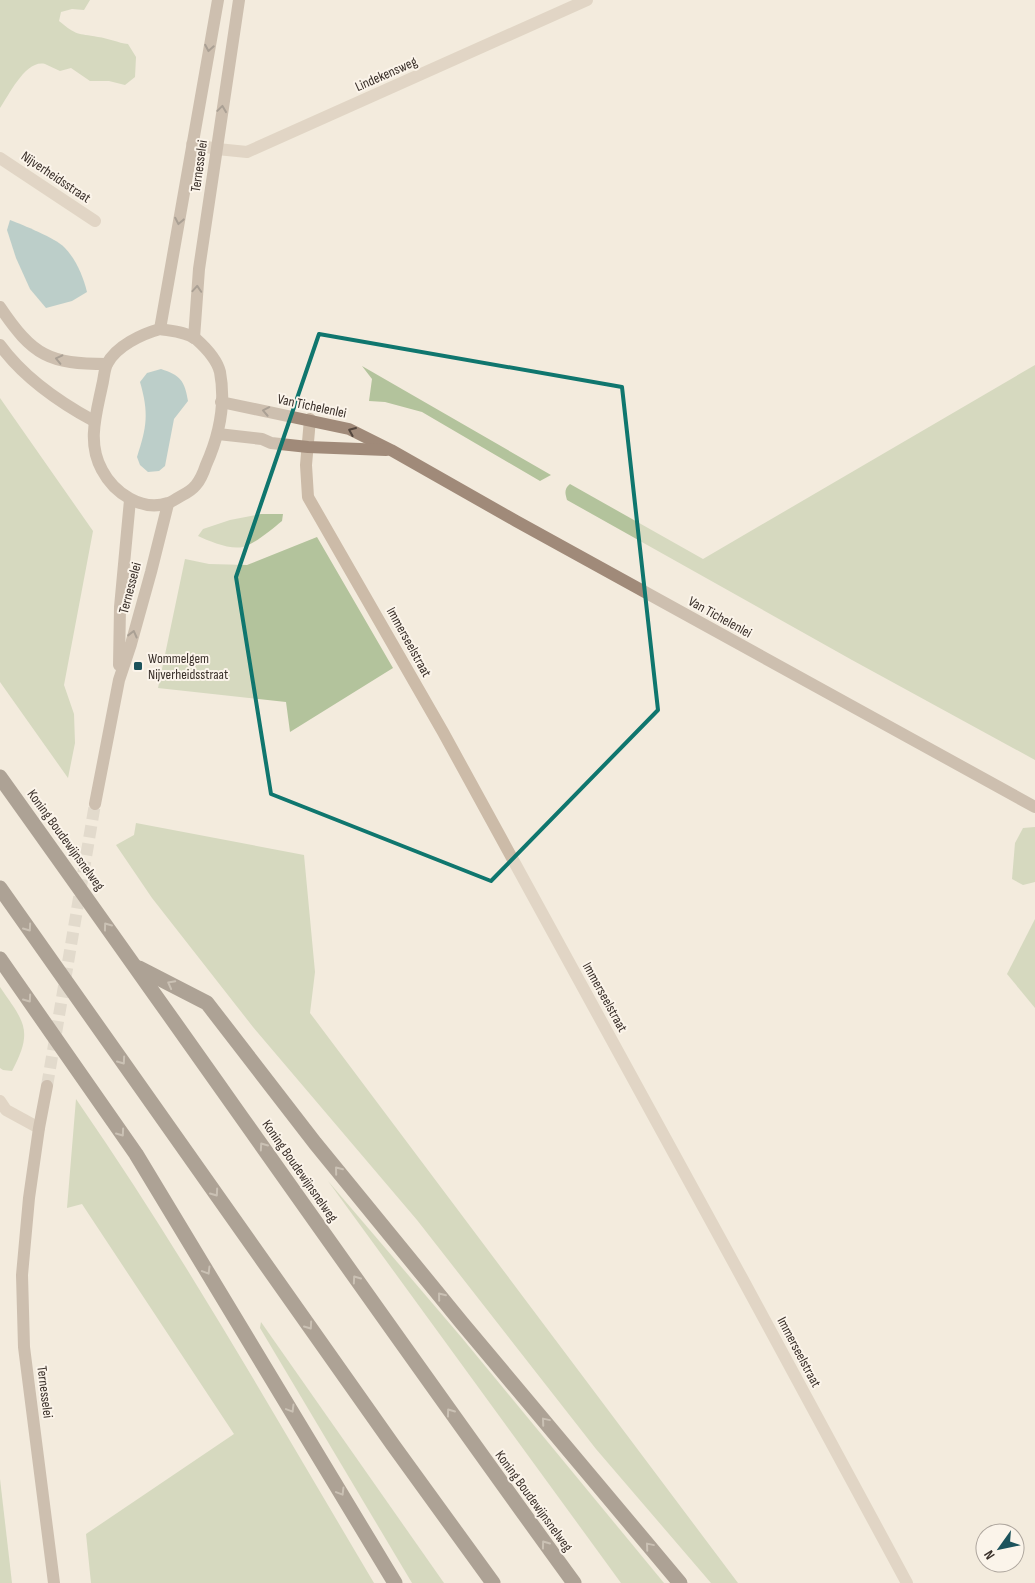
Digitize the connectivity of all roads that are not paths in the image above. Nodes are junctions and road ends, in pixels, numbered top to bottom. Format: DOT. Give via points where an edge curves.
graph roads {
  1 [pos="218,0"];
  2 [pos="239,0"];
  3 [pos="588,0"];
  4 [pos="192,144"];
  5 [pos="217,149"];
  6 [pos="0,158"];
  7 [pos="95,221"];
  8 [pos="0,308"];
  9 [pos="160,329"];
  10 [pos="194,338"];
  11 [pos="0,345"];
  12 [pos="107,364"];
  13 [pos="221,402"];
  14 [pos="310,420"];
  15 [pos="94,421"];
  16 [pos="218,434"];
  17 [pos="308,448"];
  18 [pos="391,450"];
  19 [pos="130,500"];
  20 [pos="168,504"];
  21 [pos="119,680"];
  22 [pos="0,777"];
  23 [pos="95,804"];
  24 [pos="1035,807"];
  25 [pos="0,888"];
  26 [pos="0,960"];
  27 [pos="136,966"];
  28 [pos="47,1086"];
  29 [pos="0,1101"];
  30 [pos="39,1128"];
  31 [pos="54,1583"];
  32 [pos="395,1583"];
  33 [pos="493,1583"];
  34 [pos="574,1583"];
  35 [pos="680,1583"];
  36 [pos="907,1583"];
  1 -- 4 [label="street, Ternesselei, one-way"];
  5 -- 2 [label="street, Ternesselei, one-way"];
  3 -- 5 [label="street, Lindekensweg" via="247,152"];
  4 -- 5 [label="street, Lindekensweg"];
  4 -- 9 [label="street, Ternesselei, one-way"];
  10 -- 5 [label="street, Ternesselei, one-way" via="199,269"];
  6 -- 7 [label="street, Nijverheidsstraat"];
  12 -- 8 [label="street, one-way" via="54,360 28,343"];
  9 -- 10 [label="street"];
  9 -- 12 [label="street" via="136,338 121,348"];
  10 -- 13 [label="street" via="211,355 220,371"];
  11 -- 15 [label="street" via="35,382"];
  12 -- 15 [label="street"];
  14 -- 13 [label="street, Van Tichelenlei, one-way"];
  13 -- 16 [label="street"];
  14 -- 17 [label="street, Immerseelstraat"];
  18 -- 14 [label="street, Van Tichelenlei, one-way" via="349,428"];
  15 -- 19 [label="street" via="95,455 102,471"];
  16 -- 17 [label="street, Van Tichelenlei"];
  16 -- 20 [label="street" via="197,484"];
  17 -- 18 [label="street, Van Tichelenlei"];
  17 -- 36 [label="street, Immerseelstraat" via="308,497 452,749"];
  18 -- 24 [label="street, Van Tichelenlei"];
  19 -- 20 [label="street" via="148,505"];
  19 -- 21 [label="street, Ternesselei" via="120,606"];
  21 -- 20 [label="street, Ternesselei, one-way"];
  21 -- 23 [label="street, Ternesselei"];
  27 -- 22 [label="highway, Koning Boudewijnsnelweg, one-way"];
  25 -- 33 [label="highway, one-way"];
  26 -- 32 [label="highway, one-way" via="136,1154"];
  34 -- 27 [label="highway, Koning Boudewijnsnelweg, one-way" via="450,1413"];
  35 -- 27 [label="highway, one-way" via="438,1293 207,1003"];
  28 -- 30 [label="street, Ternesselei"];
  29 -- 30 [label="street" via="6,1110"];
  30 -- 31 [label="street, Ternesselei" via="22,1284 24,1348"];
}
